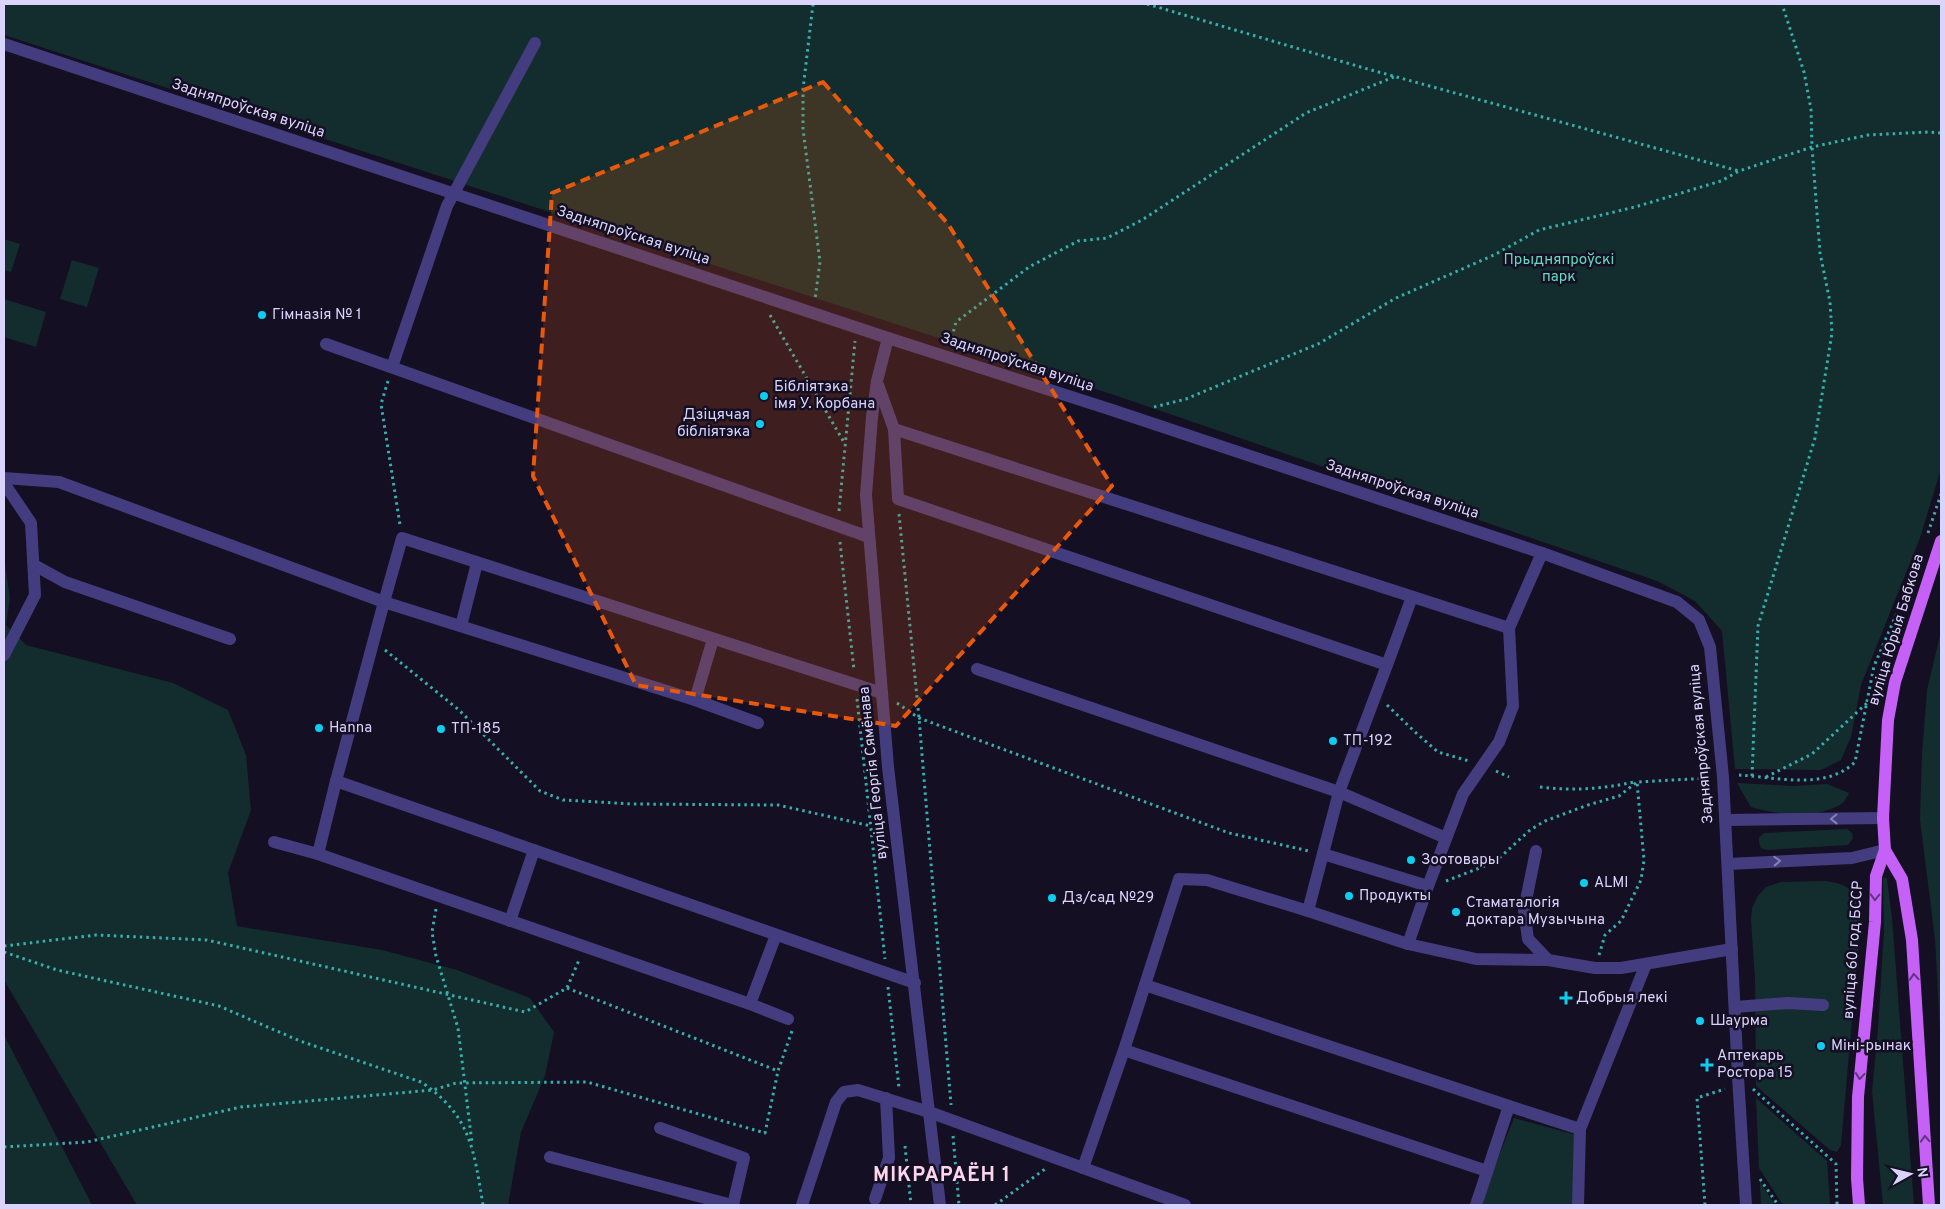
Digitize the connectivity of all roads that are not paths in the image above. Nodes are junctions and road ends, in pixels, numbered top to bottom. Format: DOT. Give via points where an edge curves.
graph roads {
  1 [pos="4,44"];
  2 [pos="535,44"];
  3 [pos="453,194"];
  4 [pos="888,338"];
  5 [pos="326,344"];
  6 [pos="392,367"];
  7 [pos="877,381"];
  8 [pos="894,429"];
  9 [pos="4,478"];
  10 [pos="4,485"];
  11 [pos="869,537"];
  12 [pos="1941,541"];
  13 [pos="1542,553"];
  14 [pos="477,563"];
  15 [pos="34,565"];
  16 [pos="1412,597"];
  17 [pos="384,602"];
  18 [pos="461,626"];
  19 [pos="1509,628"];
  20 [pos="230,639"];
  21 [pos="713,639"];
  22 [pos="4,655"];
  23 [pos="1387,665"];
  24 [pos="977,669"];
  25 [pos="882,693"];
  26 [pos="695,700"];
  27 [pos="758,723"];
  28 [pos="336,781"];
  29 [pos="1339,792"];
  30 [pos="1883,818"];
  31 [pos="1726,820"];
  32 [pos="1446,838"];
  33 [pos="274,842"];
  34 [pos="534,850"];
  35 [pos="1885,850"];
  36 [pos="1536,851"];
  37 [pos="318,854"];
  38 [pos="1323,854"];
  39 [pos="1728,864"];
  40 [pos="1428,886"];
  41 [pos="1308,911"];
  42 [pos="510,921"];
  43 [pos="776,935"];
  44 [pos="1408,944"];
  45 [pos="1732,949"];
  46 [pos="1548,960"];
  47 [pos="1646,964"];
  48 [pos="915,983"];
  49 [pos="1145,985"];
  50 [pos="750,1004"];
  51 [pos="1823,1005"];
  52 [pos="1735,1007"];
  53 [pos="788,1018"];
  54 [pos="1124,1050"];
  55 [pos="886,1098"];
  56 [pos="1509,1106"];
  57 [pos="930,1112"];
  58 [pos="660,1128"];
  59 [pos="1580,1129"];
  60 [pos="550,1157"];
  61 [pos="1083,1168"];
  62 [pos="1487,1171"];
  63 [pos="875,1199"];
  64 [pos="732,1205"];
  65 [pos="802,1205"];
  66 [pos="940,1205"];
  67 [pos="1185,1205"];
  68 [pos="1476,1205"];
  69 [pos="1578,1205"];
  70 [pos="1746,1205"];
  71 [pos="1859,1205"];
  72 [pos="1929,1205"];
  1 -- 3 [label="street, Задняпроўская вуліца"];
  2 -- 3 [label="street"];
  3 -- 4 [label="street, Задняпроўская вуліца"];
  3 -- 6 [label="street"];
  4 -- 7 [label="street, вуліца Георгія Сямёнава"];
  4 -- 13 [label="street, Задняпроўская вуліца"];
  5 -- 6 [label="street"];
  6 -- 11 [label="street"];
  7 -- 8 [label="street"];
  7 -- 11 [label="street, вуліца Георгія Сямёнава" via="866,495"];
  8 -- 16 [label="street"];
  8 -- 23 [label="street" via="898,499"];
  9 -- 17 [label="street" via="59,482"];
  10 -- 15 [label="street" via="31,523"];
  11 -- 25 [label="street, вуліца Георгія Сямёнава"];
  12 -- 30 [label="main road, вуліца Юрыя Бабкова" via="1894,691 1888,720"];
  13 -- 19 [label="street"];
  13 -- 31 [label="street, Задняпроўская вуліца" via="1677,602 1700,620 1710,647"];
  14 -- 17 [label="street" via="402,538"];
  14 -- 18 [label="street"];
  14 -- 21 [label="street"];
  15 -- 20 [label="street" via="65,582"];
  15 -- 22 [label="street" via="35,595"];
  16 -- 19 [label="street"];
  16 -- 23 [label="street"];
  17 -- 18 [label="street"];
  17 -- 28 [label="street"];
  18 -- 26 [label="street"];
  19 -- 32 [label="street" via="1513,706 1499,742 1463,794"];
  21 -- 25 [label="street"];
  21 -- 26 [label="street"];
  23 -- 29 [label="street"];
  24 -- 29 [label="street"];
  25 -- 48 [label="street, вуліца Георгія Сямёнава"];
  26 -- 27 [label="street"];
  28 -- 34 [label="street"];
  28 -- 37 [label="street"];
  29 -- 32 [label="street"];
  29 -- 38 [label="street"];
  30 -- 31 [label="street, one-way"];
  30 -- 35 [label="main road, вуліца Юрыя Бабкова"];
  31 -- 39 [label="street, Задняпроўская вуліца"];
  32 -- 40 [label="street"];
  33 -- 37 [label="street"];
  34 -- 42 [label="street"];
  34 -- 43 [label="street"];
  39 -- 35 [label="street, one-way" via="1852,858"];
  35 -- 71 [label="main road, вуліца 60 год БССР, one-way" via="1876,876 1858,1097"];
  72 -- 35 [label="main road, one-way" via="1912,940 1902,880"];
  36 -- 46 [label="street" via="1524,910 1528,939"];
  37 -- 42 [label="street"];
  38 -- 40 [label="street"];
  38 -- 41 [label="street"];
  39 -- 45 [label="street, Задняпроўская вуліца"];
  40 -- 44 [label="street"];
  41 -- 44 [label="street"];
  41 -- 49 [label="street" via="1207,880 1179,879"];
  42 -- 50 [label="street"];
  43 -- 48 [label="street"];
  43 -- 50 [label="street"];
  44 -- 46 [label="street" via="1476,959"];
  45 -- 47 [label="street"];
  45 -- 52 [label="street, Задняпроўская вуліца"];
  46 -- 47 [label="street" via="1595,968"];
  47 -- 59 [label="street"];
  48 -- 57 [label="street, вуліца Георгія Сямёнава"];
  49 -- 54 [label="street"];
  49 -- 56 [label="street"];
  50 -- 53 [label="street"];
  51 -- 52 [label="street" via="1788,1003"];
  52 -- 70 [label="street, Задняпроўская вуліца"];
  54 -- 61 [label="street"];
  54 -- 62 [label="street"];
  55 -- 57 [label="street"];
  55 -- 63 [label="street" via="889,1158"];
  55 -- 65 [label="street" via="858,1090 844,1092 836,1102"];
  56 -- 59 [label="street"];
  56 -- 62 [label="street"];
  57 -- 61 [label="street"];
  57 -- 66 [label="street, вуліца Георгія Сямёнава"];
  58 -- 64 [label="street" via="744,1158"];
  59 -- 69 [label="street"];
  60 -- 64 [label="street"];
  61 -- 67 [label="street"];
  62 -- 68 [label="street"];
}
